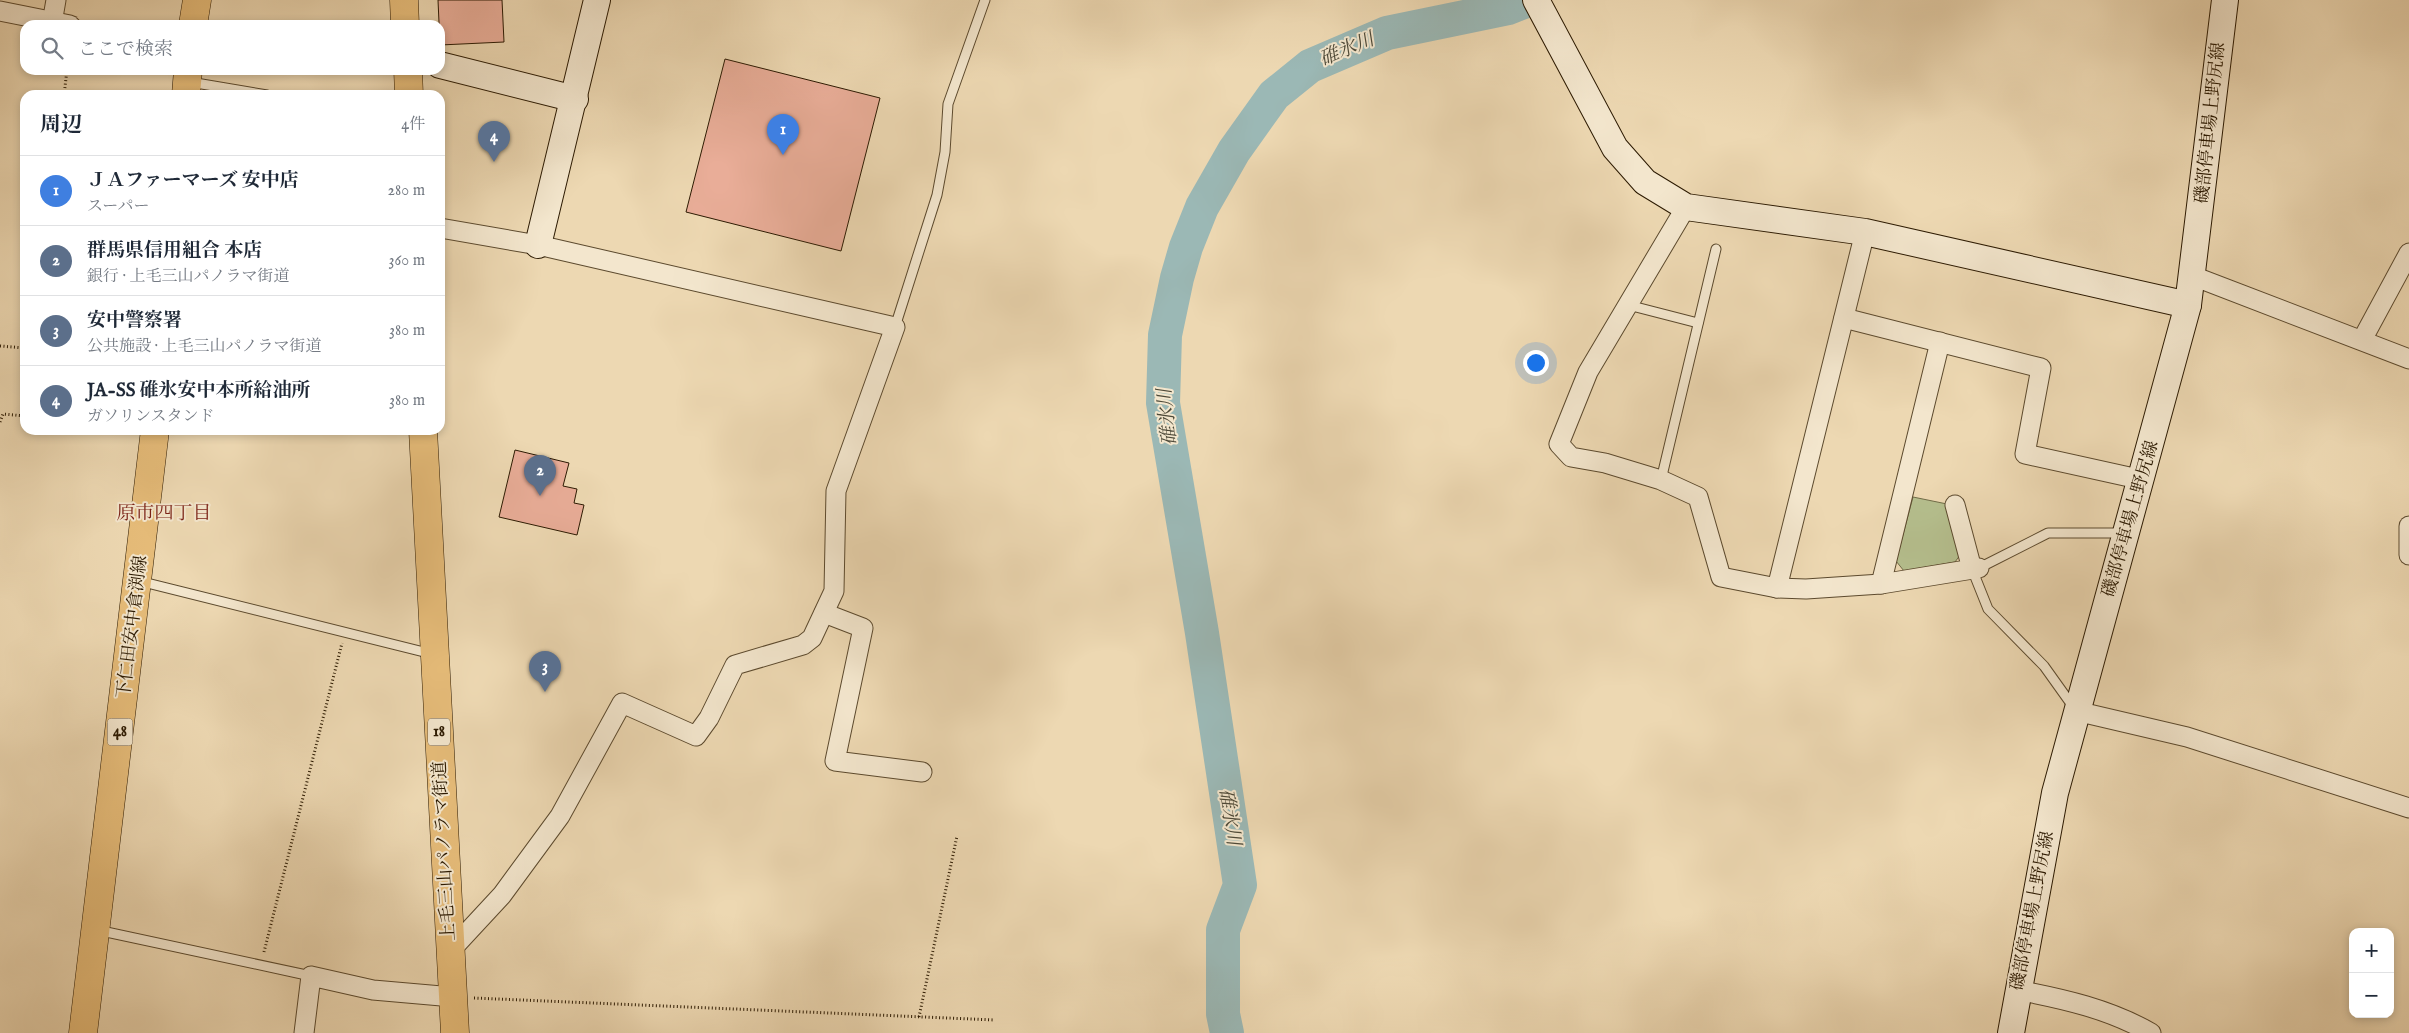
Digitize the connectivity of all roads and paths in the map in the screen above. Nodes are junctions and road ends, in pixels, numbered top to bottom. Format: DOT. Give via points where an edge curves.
graph roads {
  1 [pos="56,0"];
  2 [pos="196,0"];
  3 [pos="404,0"];
  4 [pos="597,0"];
  5 [pos="985,0"];
  6 [pos="1536,0"];
  7 [pos="2225,0"];
  8 [pos="0,11"];
  9 [pos="42,20"];
  10 [pos="60,20"];
  11 [pos="194,20"];
  12 [pos="406,20"];
  13 [pos="445,66"];
  14 [pos="67,75"];
  15 [pos="408,75"];
  16 [pos="187,82"];
  17 [pos="65,90"];
  18 [pos="236,90"];
  19 [pos="409,90"];
  20 [pos="575,99"];
  21 [pos="1686,207"];
  22 [pos="445,229"];
  23 [pos="1865,232"];
  24 [pos="538,245"];
  25 [pos="1716,249"];
  26 [pos="2409,253"];
  27 [pos="2193,276"];
  28 [pos="1628,305"];
  29 [pos="2188,305"];
  30 [pos="1844,318"];
  31 [pos="1698,323"];
  32 [pos="895,327"];
  33 [pos="2362,340"];
  34 [pos="1940,342"];
  35 [pos="0,346"];
  36 [pos="20,348"];
  37 [pos="2409,360"];
  38 [pos="20,416"];
  39 [pos="0,422"];
  40 [pos="154,435"];
  41 [pos="424,435"];
  42 [pos="1661,480"];
  43 [pos="2143,480"];
  44 [pos="1955,505"];
  45 [pos="2409,526"];
  46 [pos="2128,534"];
  47 [pos="2409,555"];
  48 [pos="1976,568"];
  49 [pos="139,580"];
  50 [pos="1881,584"];
  51 [pos="1777,588"];
  52 [pos="824,613"];
  53 [pos="345,632"];
  54 [pos="435,655"];
  55 [pos="2076,711"];
  56 [pos="922,772"];
  57 [pos="2409,808"];
  58 [pos="957,836"];
  59 [pos="95,930"];
  60 [pos="451,950"];
  61 [pos="260,965"];
  62 [pos="311,976"];
  63 [pos="2017,990"];
  64 [pos="453,997"];
  65 [pos="919,1017"];
  66 [pos="995,1020"];
  67 [pos="83,1033"];
  68 [pos="304,1033"];
  69 [pos="455,1033"];
  70 [pos="2011,1033"];
  71 [pos="2151,1033"];
  1 -- 10 [label="street"];
  2 -- 11 [label="main road"];
  3 -- 12 [label="main road"];
  4 -- 20 [label="street"];
  5 -- 32 [label="lane" via="948,104 945,152 937,195"];
  6 -- 21 [label="street" via="1615,148 1645,182"];
  7 -- 27 [label="street, 磯部停車場上野尻線"];
  8 -- 9 [label="street"];
  13 -- 20 [label="street"];
  14 -- 17 [label="path"];
  15 -- 19 [label="main road"];
  16 -- 18 [label="lane"];
  20 -- 24 [label="street"];
  21 -- 23 [label="street"];
  21 -- 28 [label="street"];
  22 -- 24 [label="street"];
  23 -- 29 [label="street"];
  23 -- 30 [label="street"];
  24 -- 32 [label="street"];
  25 -- 31 [label="lane"];
  26 -- 33 [label="street"];
  27 -- 29 [label="street, 磯部停車場上野尻線"];
  27 -- 33 [label="street"];
  28 -- 31 [label="lane"];
  28 -- 42 [label="street" via="1588,372 1559,444 1571,457 1605,463"];
  29 -- 43 [label="street, 磯部停車場上野尻線"];
  30 -- 34 [label="street"];
  30 -- 51 [label="street"];
  31 -- 42 [label="lane"];
  32 -- 52 [label="street" via="836,491 834,591"];
  33 -- 37 [label="street"];
  34 -- 43 [label="street" via="2042,368 2025,454"];
  34 -- 50 [label="street"];
  35 -- 36 [label="path"];
  38 -- 39 [label="path" via="3,414"];
  40 -- 49 [label="main road, 下仁田安中倉渕線 / 48"];
  41 -- 54 [label="main road, 上毛三山パノラマ街道 / 18"];
  42 -- 51 [label="street" via="1698,497 1721,576"];
  43 -- 46 [label="street, 磯部停車場上野尻線"];
  44 -- 48 [label="street"];
  45 -- 47 [label="street"];
  46 -- 48 [label="lane" via="2048,533"];
  46 -- 55 [label="street, 磯部停車場上野尻線"];
  48 -- 50 [label="street"];
  48 -- 55 [label="lane" via="1988,609 2044,666"];
  49 -- 53 [label="lane"];
  49 -- 59 [label="main road, 下仁田安中倉渕線 / 48"];
  50 -- 51 [label="street"];
  52 -- 56 [label="street" via="863,628 835,761"];
  52 -- 60 [label="street" via="812,638 803,645 735,665 709,718 696,736 622,703 560,816 502,896"];
  53 -- 54 [label="lane"];
  53 -- 61 [label="path"];
  54 -- 60 [label="main road, 上毛三山パノラマ街道 / 18"];
  55 -- 57 [label="street" via="2187,736"];
  55 -- 63 [label="street, 磯部停車場上野尻線" via="2055,793"];
  58 -- 65 [label="path"];
  59 -- 61 [label="lane"];
  59 -- 67 [label="main road, 下仁田安中倉渕線 / 48"];
  60 -- 64 [label="main road, 上毛三山パノラマ街道 / 18"];
  61 -- 62 [label="lane"];
  62 -- 64 [label="street" via="374,990"];
  62 -- 68 [label="street"];
  63 -- 70 [label="street, 磯部停車場上野尻線"];
  63 -- 71 [label="street" via="2068,999 2127,1019"];
  64 -- 65 [label="path"];
  64 -- 69 [label="main road, 上毛三山パノラマ街道 / 18"];
  65 -- 66 [label="path"];
}
